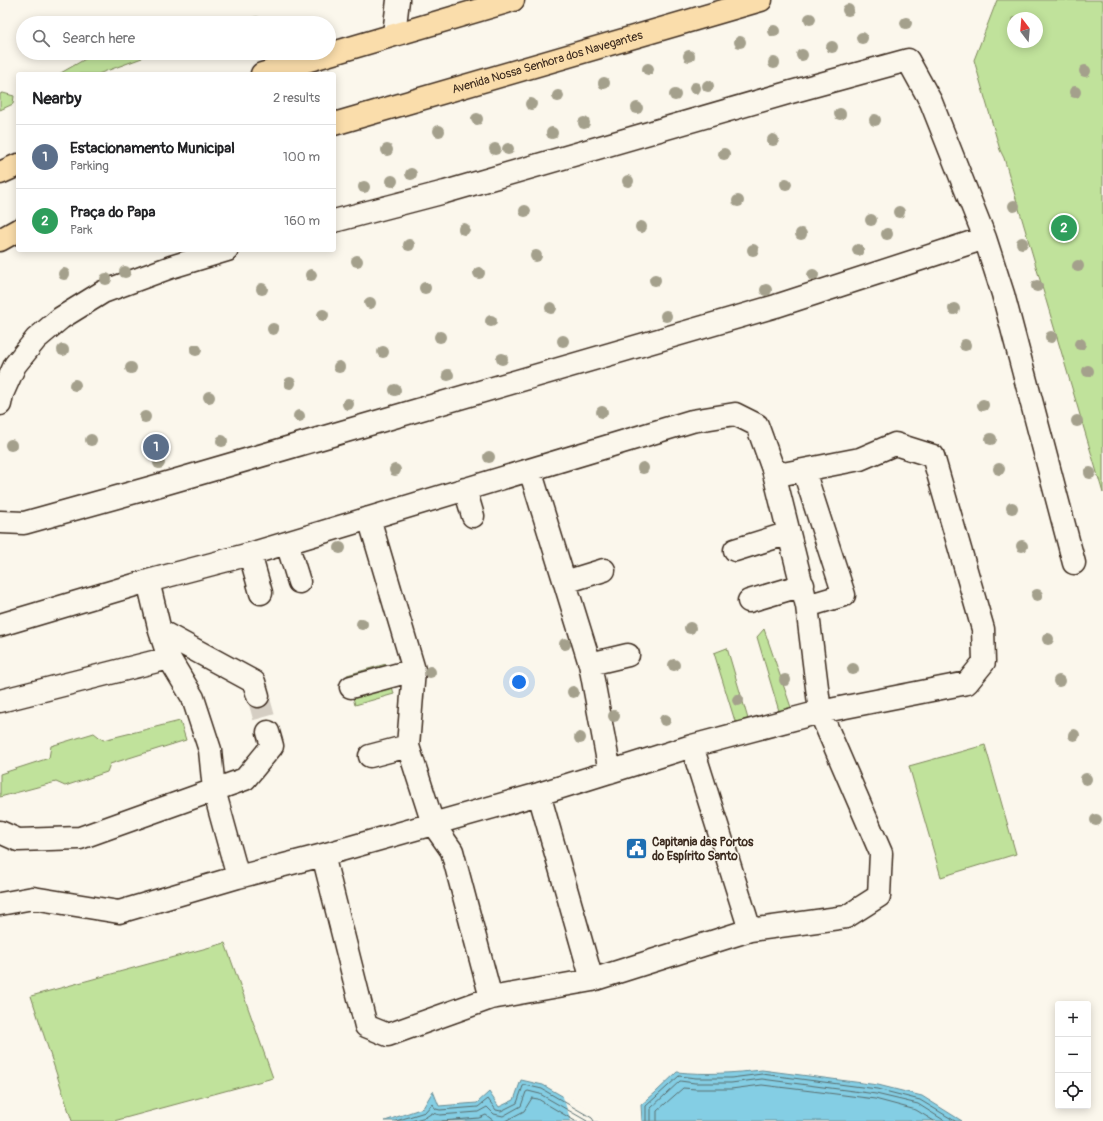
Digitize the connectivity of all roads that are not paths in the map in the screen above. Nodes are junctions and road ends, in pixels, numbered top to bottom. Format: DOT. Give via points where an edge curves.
graph roads {
  1 [pos="398,0"];
  2 [pos="513,0"];
  3 [pos="761,0"];
  4 [pos="394,34"];
  5 [pos="336,52"];
  6 [pos="308,60"];
  7 [pos="269,72"];
  8 [pos="336,123"];
  9 [pos="16,166"];
  10 [pos="0,173"];
  11 [pos="336,220"];
  12 [pos="16,231"];
  13 [pos="985,238"];
  14 [pos="0,240"];
  15 [pos="220,252"];
  16 [pos="0,404"];
  17 [pos="773,469"];
  18 [pos="530,470"];
  19 [pos="804,471"];
  20 [pos="464,489"];
  21 [pos="473,516"];
  22 [pos="368,518"];
  23 [pos="0,522"];
  24 [pos="789,533"];
  25 [pos="287,543"];
  26 [pos="735,550"];
  27 [pos="250,554"];
  28 [pos="1074,563"];
  29 [pos="604,570"];
  30 [pos="148,581"];
  31 [pos="299,582"];
  32 [pos="564,582"];
  33 [pos="261,593"];
  34 [pos="805,595"];
  35 [pos="749,601"];
  36 [pos="0,624"];
  37 [pos="160,631"];
  38 [pos="628,655"];
  39 [pos="168,658"];
  40 [pos="590,664"];
  41 [pos="414,670"];
  42 [pos="351,687"];
  43 [pos="258,696"];
  44 [pos="0,701"];
  45 [pos="820,712"];
  46 [pos="268,732"];
  47 [pos="408,746"];
  48 [pos="692,746"];
  49 [pos="370,756"];
  50 [pos="610,772"];
  51 [pos="214,790"];
  52 [pos="539,794"];
  53 [pos="433,824"];
  54 [pos="0,832"];
  55 [pos="323,855"];
  56 [pos="238,876"];
  57 [pos="0,904"];
  58 [pos="750,930"];
  59 [pos="592,980"];
  60 [pos="492,998"];
  1 -- 4 [label="street"];
  2 -- 4 [label="main road"];
  3 -- 8 [label="main road, Avenida Nossa Senhora dos Navegantes"];
  4 -- 5 [label="main road"];
  6 -- 7 [label="main road"];
  9 -- 10 [label="main road"];
  11 -- 13 [label="street" via="445,192 908,60 931,102"];
  12 -- 14 [label="main road"];
  13 -- 23 [label="street" via="776,306 153,487 24,523"];
  13 -- 28 [label="street" via="1003,294"];
  15 -- 16 [label="street" via="103,292 61,318 36,339 15,365"];
  17 -- 18 [label="street" via="756,425 735,414 692,421"];
  17 -- 19 [label="street" via="783,474"];
  17 -- 24 [label="street"];
  18 -- 20 [label="street"];
  18 -- 32 [label="street"];
  19 -- 34 [label="street" via="844,594"];
  19 -- 45 [label="street" via="860,459 895,444 933,456 983,629 984,662 967,683"];
  20 -- 21 [label="street"];
  20 -- 22 [label="street"];
  22 -- 25 [label="street"];
  22 -- 41 [label="street"];
  24 -- 26 [label="street"];
  24 -- 34 [label="street"];
  25 -- 27 [label="street"];
  25 -- 31 [label="street"];
  27 -- 30 [label="street"];
  27 -- 33 [label="street"];
  29 -- 32 [label="street"];
  30 -- 36 [label="street"];
  30 -- 37 [label="street"];
  32 -- 40 [label="street"];
  34 -- 35 [label="street"];
  34 -- 45 [label="street"];
  37 -- 39 [label="street"];
  37 -- 43 [label="street" via="254,682"];
  38 -- 40 [label="street"];
  39 -- 44 [label="street"];
  39 -- 51 [label="street" via="193,698 210,750"];
  40 -- 50 [label="street"];
  41 -- 42 [label="street"];
  41 -- 47 [label="street"];
  45 -- 48 [label="street"];
  45 -- 58 [label="street" via="881,853 879,896 846,917"];
  46 -- 51 [label="street" via="272,746 245,779"];
  47 -- 49 [label="street"];
  47 -- 53 [label="street"];
  48 -- 50 [label="street"];
  48 -- 58 [label="street"];
  50 -- 52 [label="street"];
  51 -- 54 [label="street" via="80,838 18,840"];
  51 -- 56 [label="street"];
  52 -- 53 [label="street"];
  52 -- 59 [label="street"];
  53 -- 55 [label="street"];
  53 -- 60 [label="street" via="452,851"];
  55 -- 56 [label="street"];
  55 -- 60 [label="street" via="366,1026 388,1035"];
  56 -- 57 [label="street" via="119,912 33,898"];
  58 -- 59 [label="street"];
  59 -- 60 [label="street"];
}
